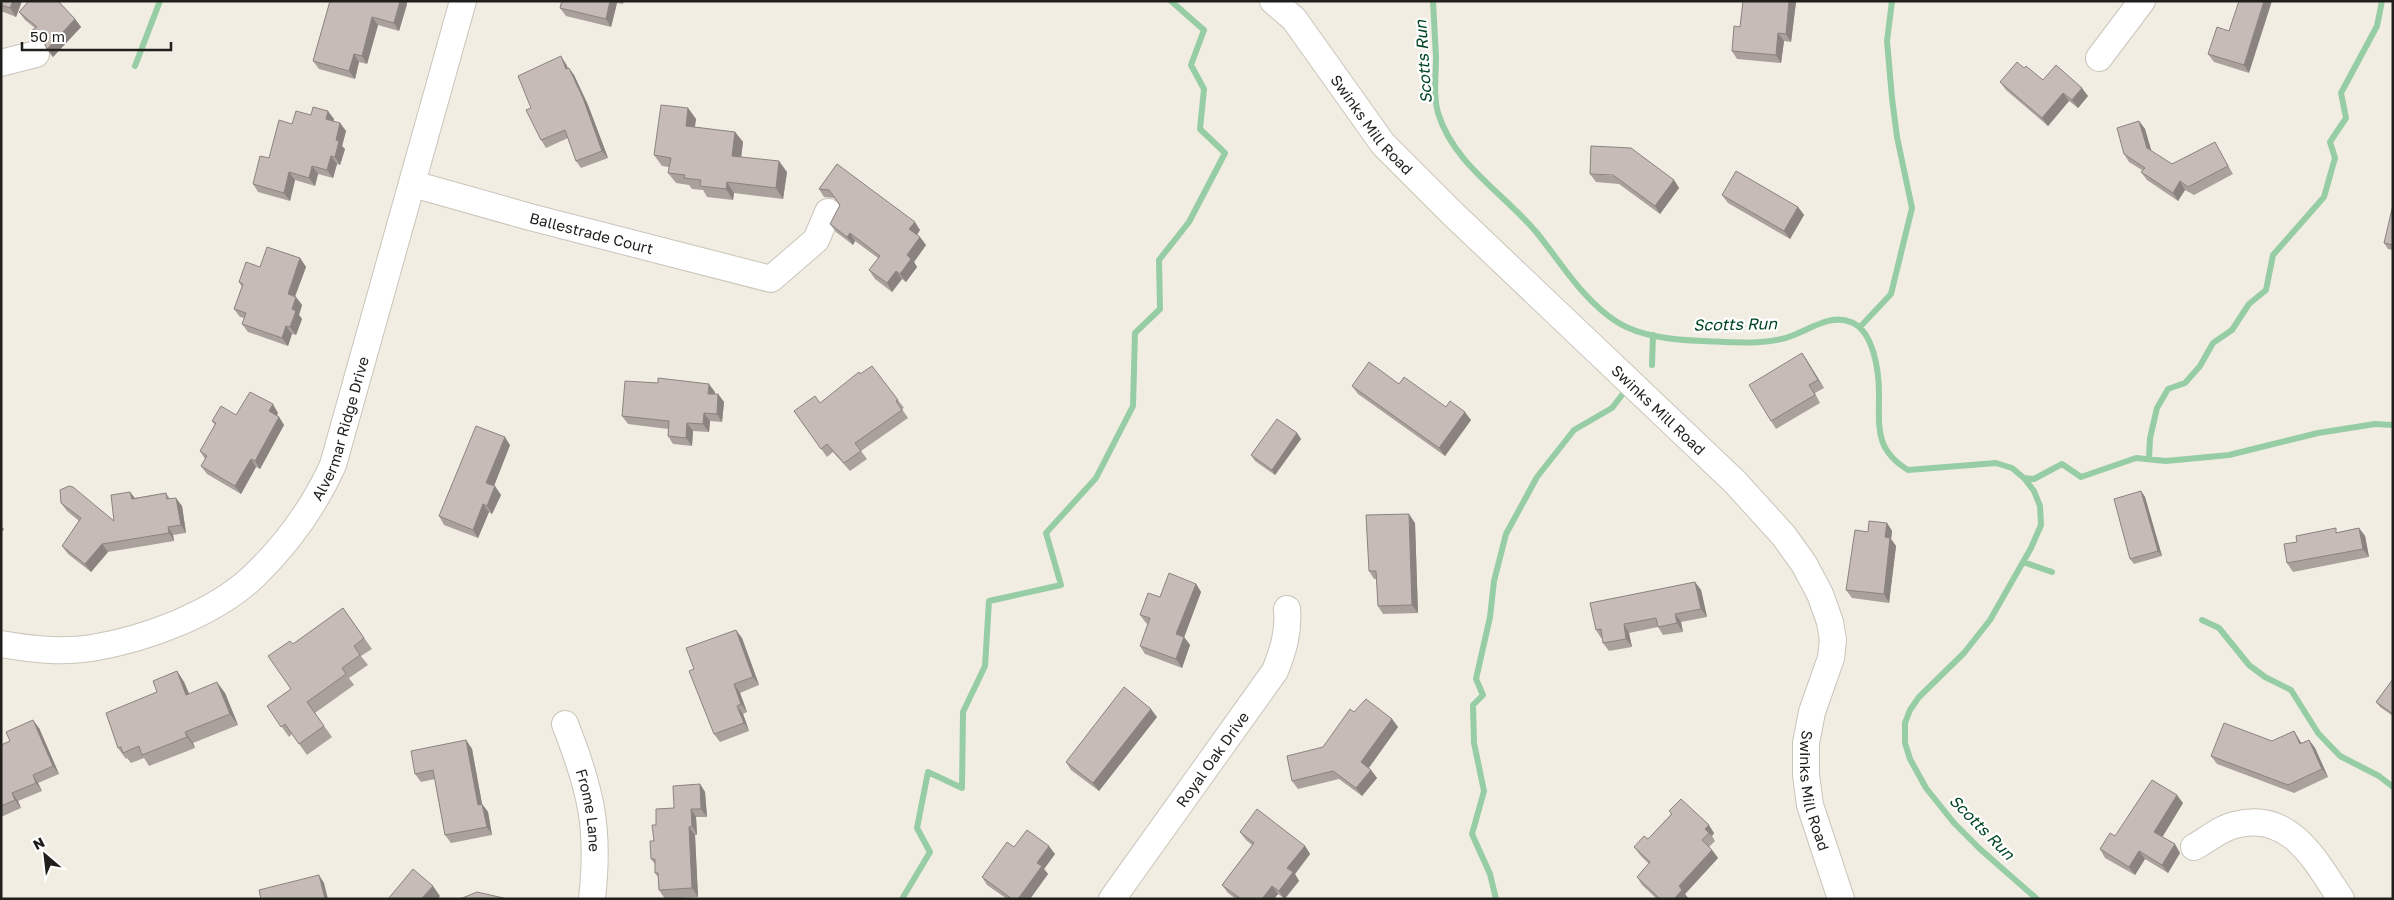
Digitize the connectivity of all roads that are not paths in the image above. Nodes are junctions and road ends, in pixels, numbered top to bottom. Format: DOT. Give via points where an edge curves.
graph roads {
  1 [pos="463,1"];
  2 [pos="1273,1"];
  3 [pos="2142,1"];
  4 [pos="36,54"];
  5 [pos="2099,58"];
  6 [pos="1,63"];
  7 [pos="413,184"];
  8 [pos="828,212"];
  9 [pos="1287,610"];
  10 [pos="1,644"];
  11 [pos="564,724"];
  12 [pos="2194,847"];
  13 [pos="592,899"];
  14 [pos="1112,899"];
  15 [pos="1841,899"];
  16 [pos="2341,899"];
  1 -- 7 [label="street, Alvermar Ridge Drive"];
  2 -- 15 [label="street, Swinks Mill Road" via="1294,19 1383,144 1735,482 1784,536 1804,564 1820,594 1833,640 1831,658 1812,712 1806,743 1806,775 1810,805"];
  3 -- 5 [label="street"];
  4 -- 6 [label="street"];
  7 -- 8 [label="street, Ballestrade Court" via="771,279 816,240"];
  7 -- 10 [label="street, Alvermar Ridge Drive" via="333,465 319,495 278,550 252,577 218,602 180,622 140,636 92,648 62,650"];
  9 -- 14 [label="street, Royal Oak Drive" via="1284,648 1275,671"];
  11 -- 13 [label="street, Frome Lane" via="589,793 596,835"];
  12 -- 16 [label="street" via="2233,825 2259,822 2289,832 2309,850"];
}
